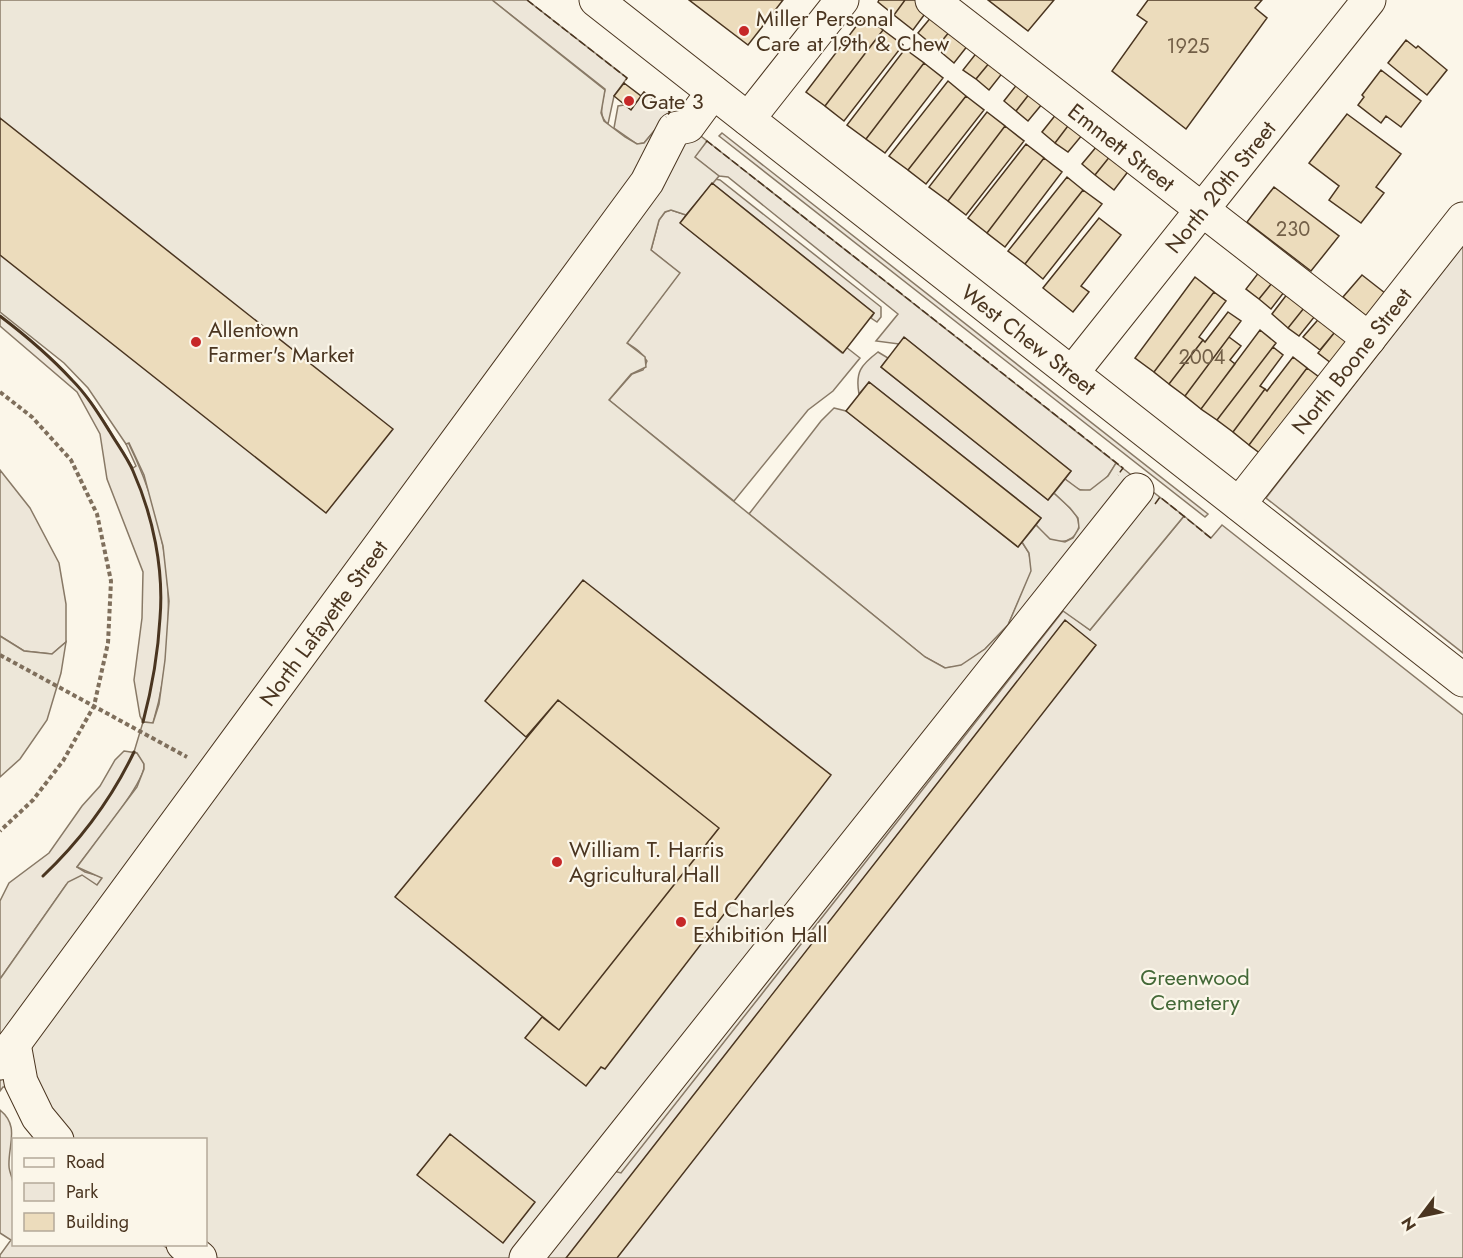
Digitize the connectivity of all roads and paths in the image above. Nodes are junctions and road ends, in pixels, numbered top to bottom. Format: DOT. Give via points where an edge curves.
graph roads {
  1 [pos="596,0"];
  2 [pos="842,0"];
  3 [pos="932,0"];
  4 [pos="1369,0"];
  5 [pos="713,92"];
  6 [pos="748,119"];
  7 [pos="1203,209"];
  8 [pos="1463,219"];
  9 [pos="1369,339"];
  10 [pos="1072,373"];
  11 [pos="0,392"];
  12 [pos="1137,490"];
  13 [pos="1239,504"];
  14 [pos="0,655"];
  15 [pos="1463,680"];
  16 [pos="94,706"];
  17 [pos="214,772"];
  18 [pos="0,831"];
  19 [pos="7,1054"];
  20 [pos="55,1138"];
  21 [pos="184,1246"];
  22 [pos="200,1258"];
  23 [pos="526,1258"];
  1 -- 5 [label="street, West Chew Street"];
  2 -- 6 [label="street"];
  3 -- 7 [label="street, Emmett Street"];
  4 -- 7 [label="street, North 20th Street"];
  5 -- 6 [label="street, West Chew Street"];
  5 -- 17 [label="street, North Lafayette Street" via="688,126 692,141 647,182"];
  6 -- 10 [label="street, West Chew Street"];
  7 -- 9 [label="street, Emmett Street"];
  7 -- 10 [label="street, North 20th Street"];
  8 -- 9 [label="street, North Boone Street"];
  9 -- 13 [label="street, North Boone Street"];
  10 -- 13 [label="street, West Chew Street"];
  11 -- 16 [label="path" via="32,417 71,460 97,514 111,581 108,643"];
  12 -- 23 [label="street"];
  13 -- 15 [label="street, West Chew Street"];
  14 -- 16 [label="path"];
  16 -- 17 [label="path"];
  16 -- 18 [label="path" via="63,761 33,800"];
  17 -- 19 [label="street, North Lafayette Street"];
  19 -- 20 [label="street" via="38,1117"];
  21 -- 22 [label="street"];
}
